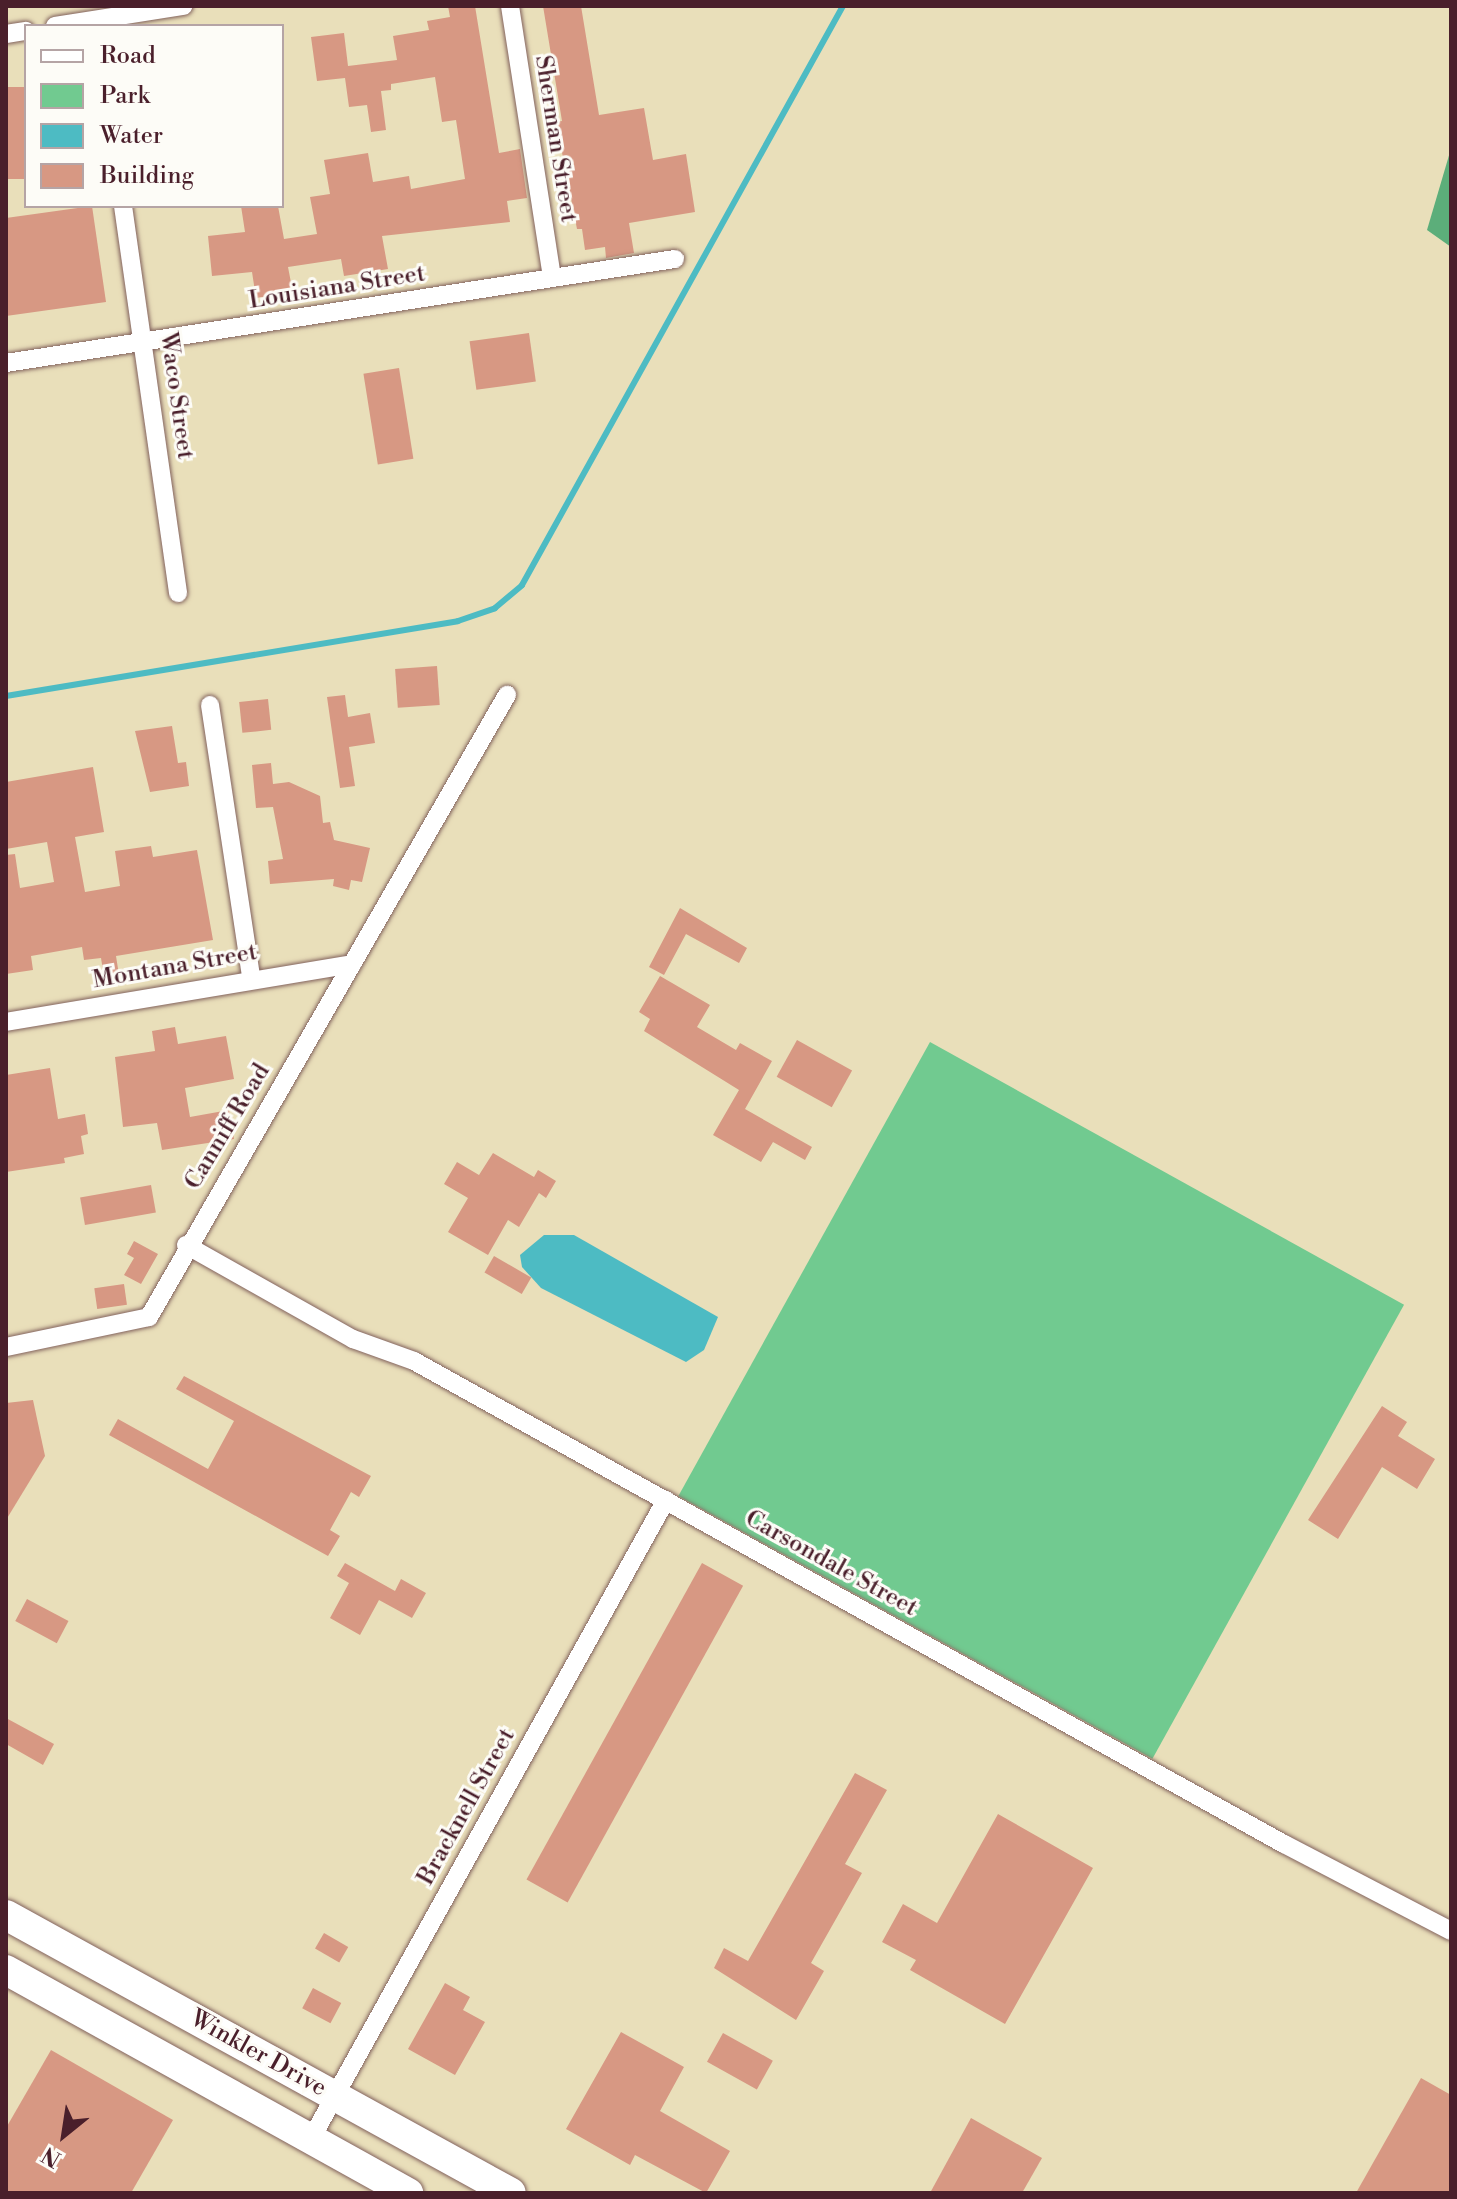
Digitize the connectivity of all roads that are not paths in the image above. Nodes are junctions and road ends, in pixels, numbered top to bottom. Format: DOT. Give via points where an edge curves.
graph roads {
  1 [pos="183,6"];
  2 [pos="510,6"];
  3 [pos="91,17"];
  4 [pos="63,24"];
  5 [pos="123,208"];
  6 [pos="675,259"];
  7 [pos="552,278"];
  8 [pos="145,342"];
  9 [pos="6,363"];
  10 [pos="178,593"];
  11 [pos="507,695"];
  12 [pos="210,705"];
  13 [pos="352,964"];
  14 [pos="251,977"];
  15 [pos="6,1022"];
  16 [pos="186,1245"];
  17 [pos="6,1347"];
  18 [pos="666,1500"];
  19 [pos="6,1915"];
  20 [pos="1451,1931"];
  21 [pos="6,1970"];
  22 [pos="334,2096"];
  23 [pos="311,2139"];
  24 [pos="408,2193"];
  25 [pos="511,2193"];
  1 -- 3 [label="street"];
  2 -- 7 [label="street, Sherman Street"];
  3 -- 4 [label="street"];
  5 -- 8 [label="street, Waco Street"];
  6 -- 7 [label="street, Louisiana Street"];
  7 -- 8 [label="street, Louisiana Street"];
  8 -- 9 [label="street, Louisiana Street"];
  8 -- 10 [label="street, Waco Street"];
  11 -- 13 [label="street, Canniff Road"];
  12 -- 14 [label="street"];
  13 -- 14 [label="street, Montana Street"];
  13 -- 16 [label="street, Canniff Road"];
  14 -- 15 [label="street, Montana Street"];
  16 -- 17 [label="street, Canniff Road" via="149,1317"];
  16 -- 18 [label="street, Carsondale Street" via="353,1339 414,1361"];
  18 -- 20 [label="street, Carsondale Street" via="1284,1844"];
  18 -- 22 [label="street, Bracknell Street"];
  19 -- 22 [label="main road, Winkler Drive"];
  21 -- 23 [label="main road, Winkler Drive"];
  22 -- 23 [label="street, Bracknell Street"];
  22 -- 25 [label="main road, Winkler Drive"];
  23 -- 24 [label="main road, Winkler Drive"];
}
